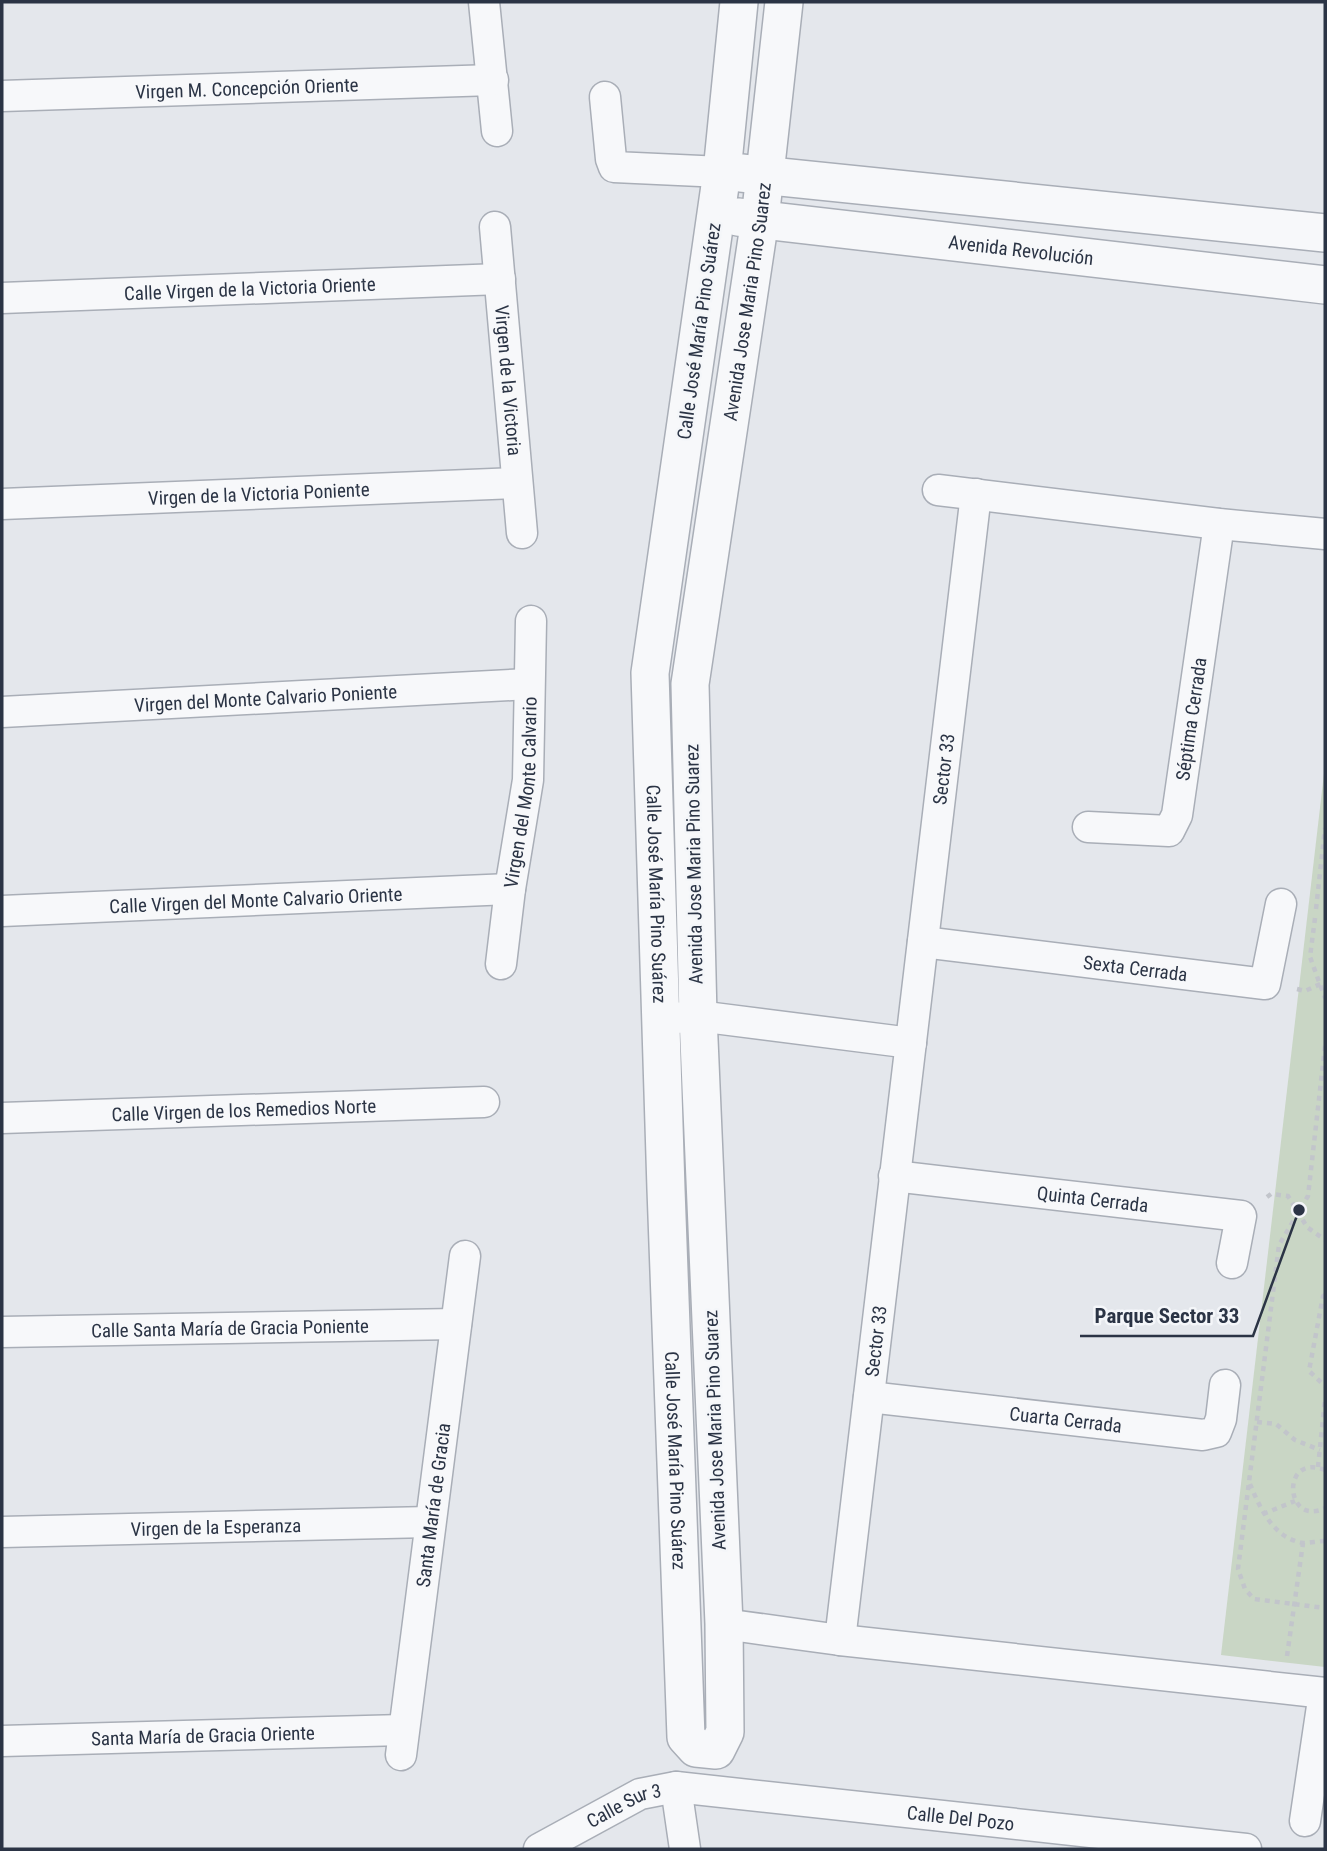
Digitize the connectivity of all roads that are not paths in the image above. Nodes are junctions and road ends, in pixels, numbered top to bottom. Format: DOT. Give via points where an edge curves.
graph roads {
  1 [pos="484,2"];
  2 [pos="739,2"];
  3 [pos="784,2"];
  4 [pos="492,80"];
  5 [pos="2,96"];
  6 [pos="605,97"];
  7 [pos="497,131"];
  8 [pos="722,172"];
  9 [pos="764,175"];
  10 [pos="716,215"];
  11 [pos="760,219"];
  12 [pos="495,227"];
  13 [pos="1325,233"];
  14 [pos="500,279"];
  15 [pos="1325,285"];
  16 [pos="2,298"];
  17 [pos="517,482"];
  18 [pos="938,489"];
  19 [pos="976,494"];
  20 [pos="2,504"];
  21 [pos="1219,524"];
  22 [pos="522,533"];
  23 [pos="1325,534"];
  24 [pos="531,621"];
  25 [pos="530,684"];
  26 [pos="2,712"];
  27 [pos="1087,827"];
  28 [pos="510,889"];
  29 [pos="1281,904"];
  30 [pos="2,911"];
  31 [pos="923,942"];
  32 [pos="501,964"];
  33 [pos="698,1016"];
  34 [pos="661,1020"];
  35 [pos="911,1043"];
  36 [pos="484,1102"];
  37 [pos="2,1118"];
  38 [pos="894,1176"];
  39 [pos="465,1256"];
  40 [pos="1232,1264"];
  41 [pos="456,1324"];
  42 [pos="2,1332"];
  43 [pos="1225,1385"];
  44 [pos="869,1397"];
  45 [pos="430,1522"];
  46 [pos="2,1532"];
  47 [pos="724,1624"];
  48 [pos="840,1640"];
  49 [pos="1324,1693"];
  50 [pos="725,1732"];
  51 [pos="2,1741"];
  52 [pos="402,1743"];
  53 [pos="676,1787"];
  54 [pos="1305,1821"];
  55 [pos="539,1849"];
  56 [pos="685,1849"];
  57 [pos="1246,1849"];
  1 -- 4 [label="street"];
  2 -- 8 [label="street, Calle José María Pino Suárez"];
  3 -- 9 [label="street, Avenida Jose Maria Pino Suarez"];
  4 -- 5 [label="street, Virgen M. Concepción Oriente"];
  4 -- 7 [label="street"];
  6 -- 8 [label="street" via="614,167"];
  8 -- 9 [label="street"];
  8 -- 10 [label="street, Calle José María Pino Suárez"];
  9 -- 11 [label="street, Avenida Jose Maria Pino Suarez"];
  9 -- 13 [label="street"];
  10 -- 11 [label="street, Avenida Revolución"];
  10 -- 34 [label="street, Calle José María Pino Suárez" via="650,673"];
  11 -- 15 [label="street, Avenida Revolución"];
  11 -- 33 [label="street, Avenida Jose Maria Pino Suarez" via="690,684"];
  12 -- 14 [label="street, Virgen de la Victoria"];
  14 -- 16 [label="street, Calle Virgen de la Victoria Oriente"];
  14 -- 17 [label="street, Virgen de la Victoria"];
  17 -- 20 [label="street, Virgen de la Victoria Poniente"];
  17 -- 22 [label="street, Virgen de la Victoria"];
  18 -- 19 [label="street"];
  19 -- 21 [label="street"];
  19 -- 31 [label="street, Sector 33"];
  21 -- 23 [label="street"];
  21 -- 27 [label="street, Séptima Cerrada" via="1177,815 1169,831"];
  24 -- 25 [label="street, Virgen del Monte Calvario"];
  25 -- 26 [label="street, Virgen del Monte Calvario Poniente"];
  25 -- 28 [label="street, Virgen del Monte Calvario" via="528,780"];
  28 -- 30 [label="street, Calle Virgen del Monte Calvario Oriente"];
  28 -- 32 [label="street, Virgen del Monte Calvario"];
  29 -- 31 [label="street, Sexta Cerrada" via="1265,984"];
  31 -- 35 [label="street, Sector 33"];
  33 -- 34 [label="street"];
  33 -- 35 [label="street"];
  33 -- 47 [label="street, Avenida Jose Maria Pino Suarez"];
  34 -- 50 [label="street, Calle José María Pino Suárez" via="686,1737 696,1748 716,1751"];
  35 -- 38 [label="street, Sector 33"];
  36 -- 37 [label="street, Calle Virgen de los Remedios Norte"];
  38 -- 40 [label="street, Quinta Cerrada" via="1241,1216"];
  38 -- 44 [label="street, Sector 33"];
  39 -- 41 [label="street, Santa María de Gracia"];
  41 -- 42 [label="street, Calle Santa María de Gracia Poniente"];
  41 -- 45 [label="street, Santa María de Gracia"];
  43 -- 44 [label="street, Cuarta Cerrada" via="1216,1432 1203,1435"];
  44 -- 48 [label="street, Sector 33"];
  45 -- 46 [label="street, Virgen de la Esperanza"];
  45 -- 52 [label="street, Santa María de Gracia"];
  47 -- 48 [label="street"];
  47 -- 50 [label="street, Avenida Jose Maria Pino Suarez"];
  48 -- 49 [label="street"];
  49 -- 54 [label="street"];
  51 -- 52 [label="street, Santa María de Gracia Oriente"];
  53 -- 55 [label="street, Calle Sur 3" via="640,1794"];
  53 -- 56 [label="street"];
  53 -- 57 [label="street, Calle Del Pozo"];
}
